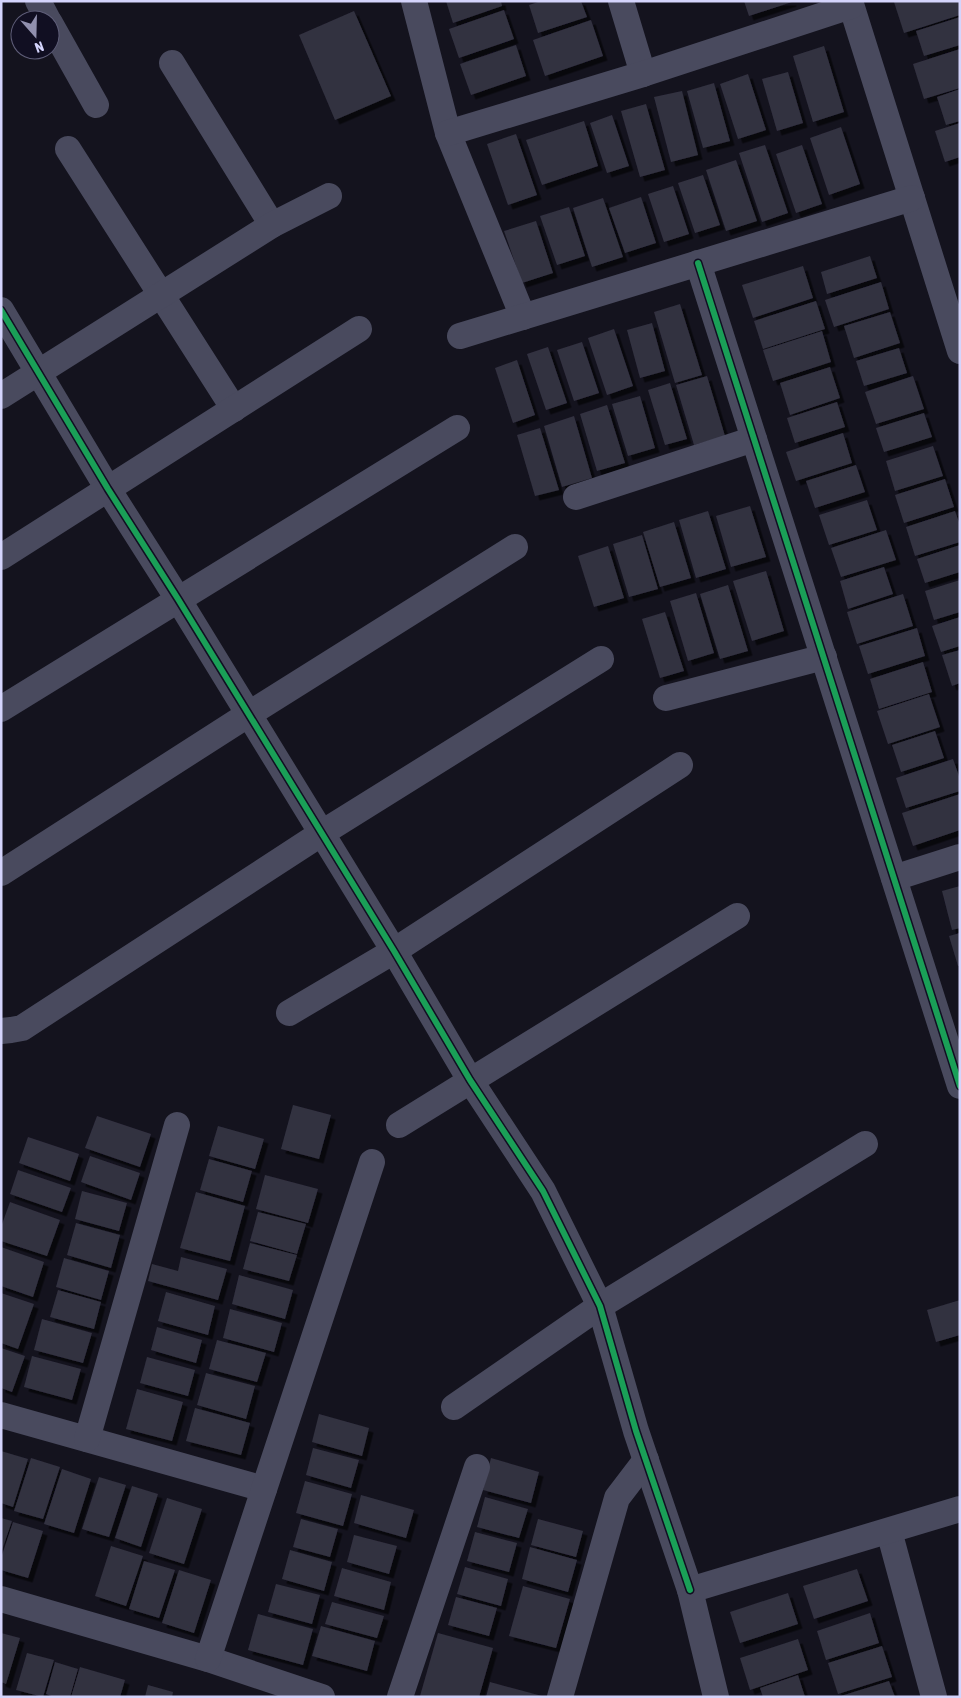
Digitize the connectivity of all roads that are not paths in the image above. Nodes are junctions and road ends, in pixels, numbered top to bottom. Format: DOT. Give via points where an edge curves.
graph roads {
  1 [pos="414,1"];
  2 [pos="621,1"];
  3 [pos="850,4"];
  4 [pos="60,41"];
  5 [pos="172,62"];
  6 [pos="643,74"];
  7 [pos="96,105"];
  8 [pos="448,133"];
  9 [pos="68,149"];
  10 [pos="328,196"];
  11 [pos="912,198"];
  12 [pos="272,224"];
  13 [pos="698,263"];
  14 [pos="161,296"];
  15 [pos="1,310"];
  16 [pos="523,317"];
  17 [pos="359,329"];
  18 [pos="460,336"];
  19 [pos="960,351"];
  20 [pos="39,372"];
  21 [pos="1,396"];
  22 [pos="234,409"];
  23 [pos="457,428"];
  24 [pos="754,439"];
  25 [pos="108,489"];
  26 [pos="576,497"];
  27 [pos="515,547"];
  28 [pos="1,557"];
  29 [pos="178,599"];
  30 [pos="824,657"];
  31 [pos="601,659"];
  32 [pos="666,698"];
  33 [pos="1,709"];
  34 [pos="249,714"];
  35 [pos="680,765"];
  36 [pos="322,833"];
  37 [pos="960,857"];
  38 [pos="1,873"];
  39 [pos="894,878"];
  40 [pos="737,916"];
  41 [pos="394,951"];
  42 [pos="290,1013"];
  43 [pos="1,1031"];
  44 [pos="470,1080"];
  45 [pos="960,1086"];
  46 [pos="399,1125"];
  47 [pos="177,1126"];
  48 [pos="865,1144"];
  49 [pos="372,1162"];
  50 [pos="600,1306"];
  51 [pos="454,1407"];
  52 [pos="1,1415"];
  53 [pos="87,1439"];
  54 [pos="646,1460"];
  55 [pos="478,1467"];
  56 [pos="264,1489"];
  57 [pos="960,1509"];
  58 [pos="889,1531"];
  59 [pos="690,1590"];
  60 [pos="1,1599"];
  61 [pos="208,1659"];
  62 [pos="322,1697"];
  63 [pos="400,1697"];
  64 [pos="560,1697"];
  65 [pos="716,1697"];
  66 [pos="934,1697"];
  1 -- 8 [label="street"];
  2 -- 6 [label="street"];
  3 -- 6 [label="street"];
  3 -- 11 [label="street"];
  4 -- 7 [label="street"];
  5 -- 12 [label="street"];
  6 -- 8 [label="street"];
  8 -- 16 [label="street"];
  9 -- 14 [label="street"];
  10 -- 12 [label="street"];
  11 -- 13 [label="street"];
  11 -- 19 [label="street"];
  12 -- 14 [label="street"];
  13 -- 16 [label="street"];
  13 -- 24 [label="street"];
  14 -- 20 [label="street"];
  14 -- 22 [label="street"];
  15 -- 20 [label="street"];
  16 -- 18 [label="street"];
  17 -- 22 [label="street"];
  20 -- 21 [label="street"];
  20 -- 25 [label="street"];
  22 -- 25 [label="street"];
  23 -- 29 [label="street"];
  24 -- 26 [label="street"];
  24 -- 30 [label="street"];
  25 -- 28 [label="street"];
  25 -- 29 [label="street"];
  27 -- 34 [label="street"];
  29 -- 33 [label="street"];
  29 -- 34 [label="street"];
  30 -- 32 [label="street"];
  30 -- 39 [label="street"];
  31 -- 36 [label="street"];
  34 -- 36 [label="street"];
  34 -- 38 [label="street"];
  35 -- 41 [label="street"];
  36 -- 41 [label="street"];
  36 -- 43 [label="street" via="22,1028"];
  37 -- 39 [label="street"];
  39 -- 45 [label="street"];
  40 -- 44 [label="street"];
  41 -- 42 [label="street"];
  41 -- 44 [label="street"];
  44 -- 46 [label="street"];
  44 -- 50 [label="street" via="543,1190"];
  47 -- 53 [label="street"];
  48 -- 50 [label="street"];
  49 -- 56 [label="street"];
  50 -- 51 [label="street"];
  50 -- 54 [label="street"];
  52 -- 53 [label="street"];
  53 -- 56 [label="street"];
  54 -- 59 [label="street"];
  54 -- 64 [label="street" via="617,1498"];
  55 -- 63 [label="street"];
  56 -- 61 [label="street"];
  57 -- 58 [label="street"];
  58 -- 59 [label="street"];
  58 -- 66 [label="street"];
  59 -- 65 [label="street"];
  60 -- 61 [label="street"];
  61 -- 62 [label="street"];
}
